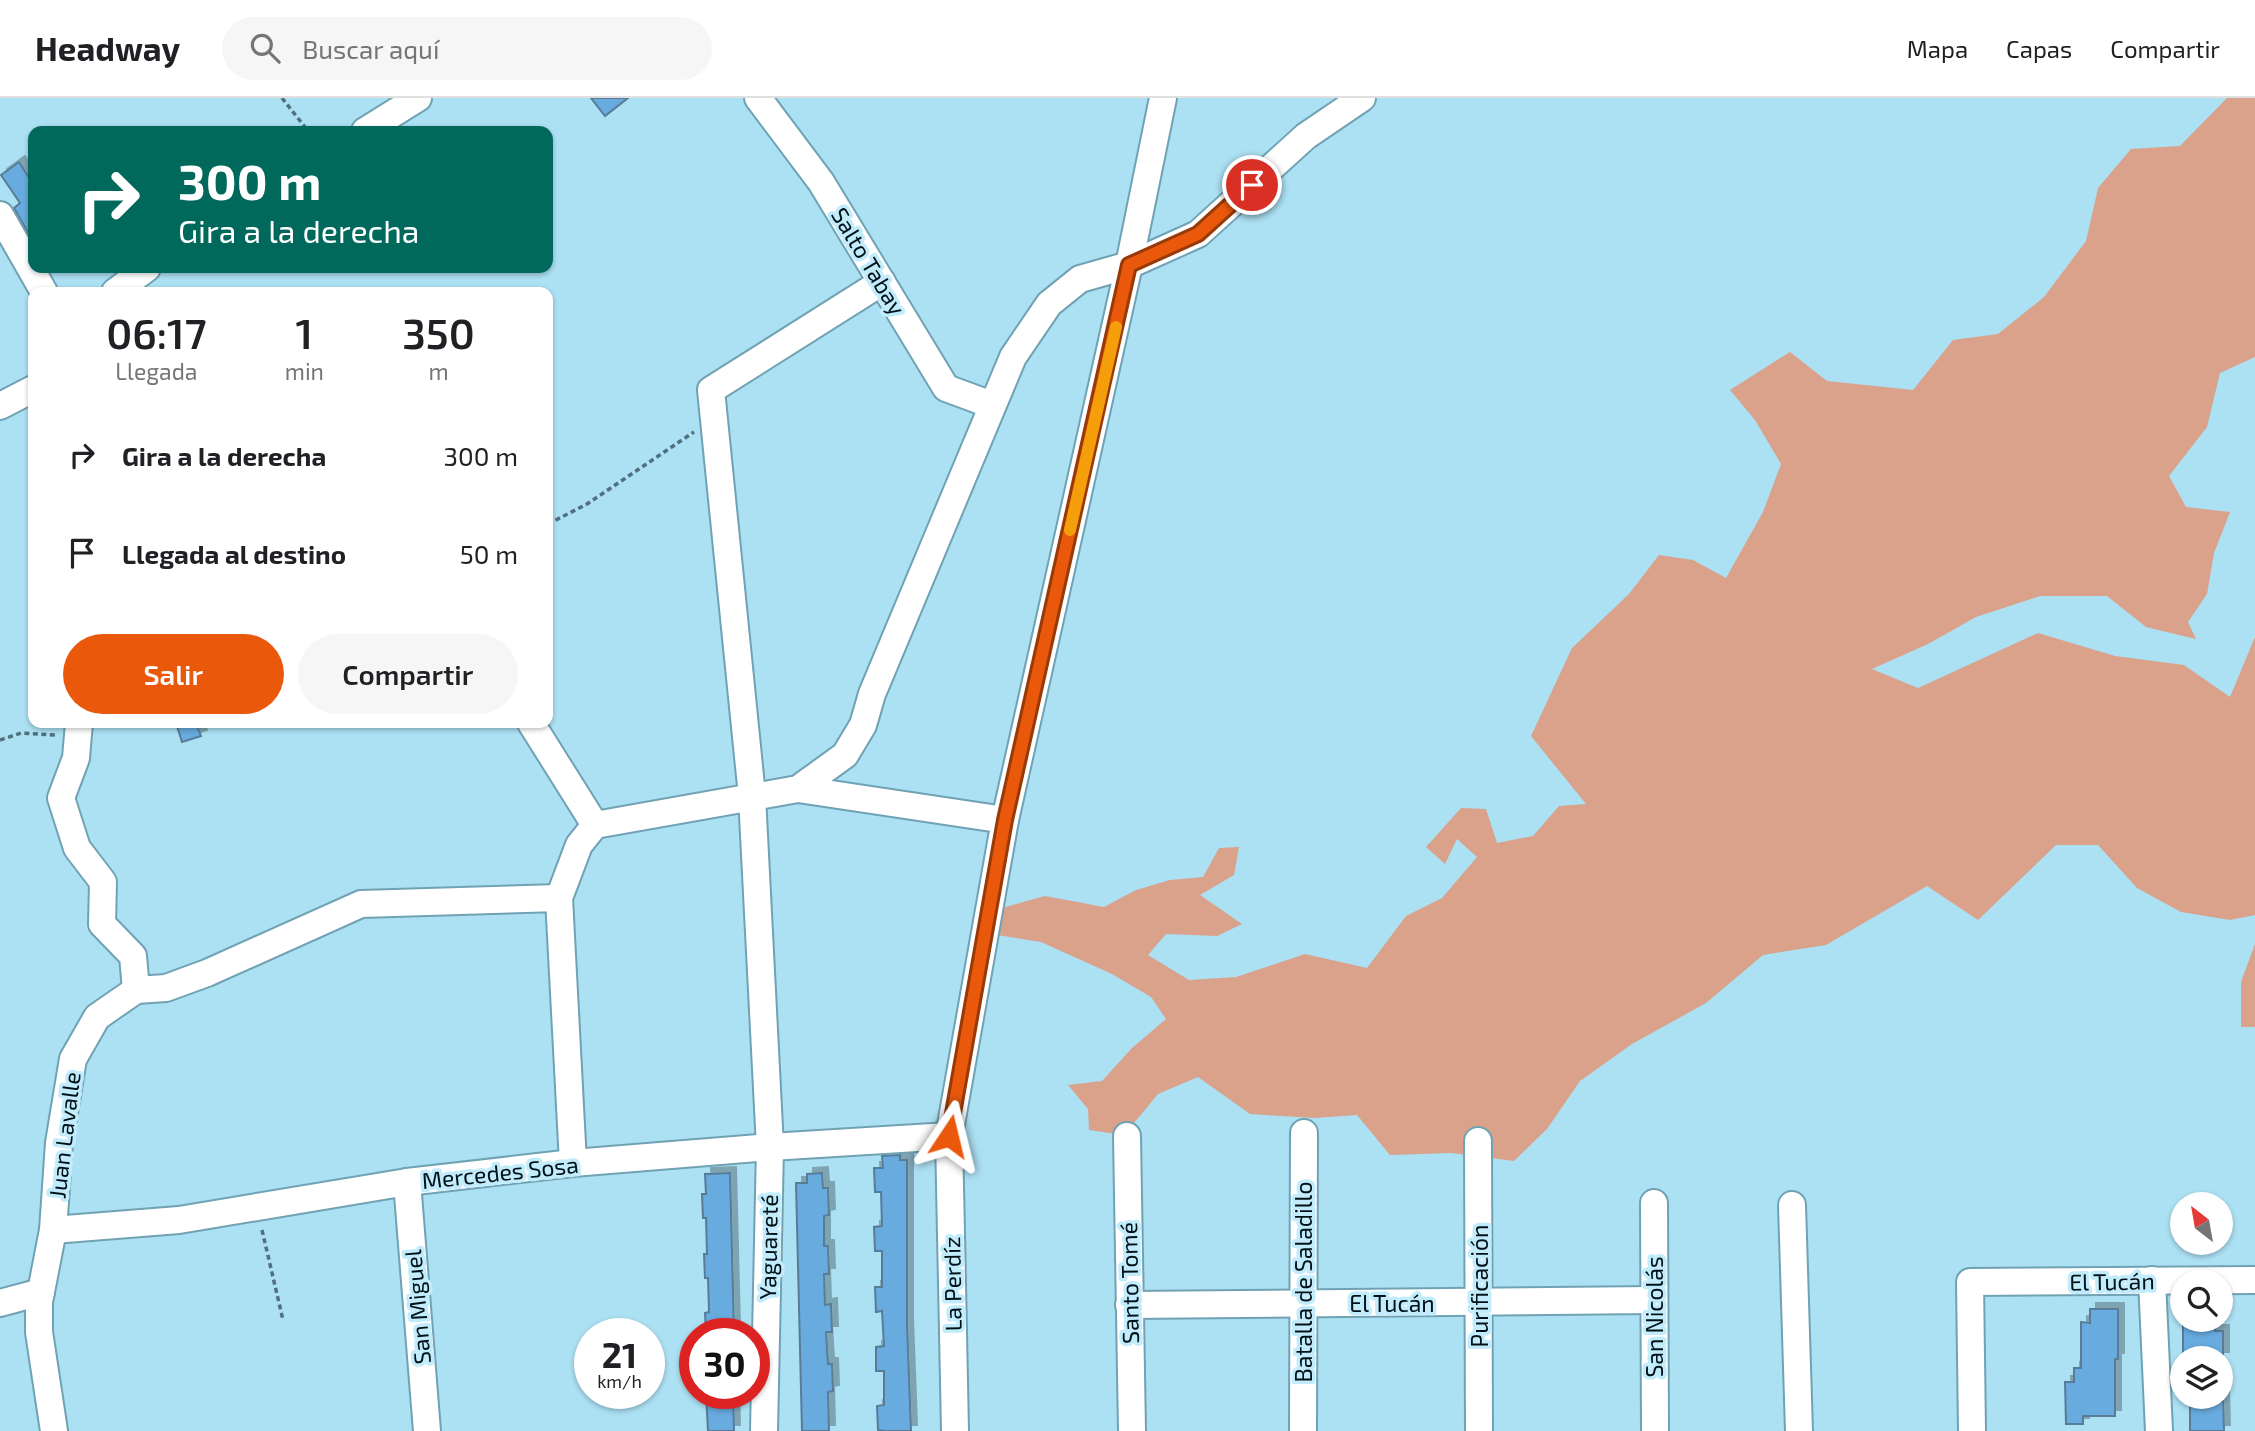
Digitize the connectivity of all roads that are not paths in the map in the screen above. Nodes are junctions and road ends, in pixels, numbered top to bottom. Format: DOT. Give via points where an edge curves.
graph roads {
  1 [pos="418,98"];
  2 [pos="758,98"];
  3 [pos="1163,98"];
  4 [pos="1362,98"];
  5 [pos="373,126"];
  6 [pos="0,215"];
  7 [pos="28,264"];
  8 [pos="1129,265"];
  9 [pos="140,273"];
  10 [pos="882,282"];
  11 [pos="122,287"];
  12 [pos="28,392"];
  13 [pos="992,405"];
  14 [pos="0,406"];
  15 [pos="534,728"];
  16 [pos="78,729"];
  17 [pos="798,789"];
  18 [pos="752,796"];
  19 [pos="1005,820"];
  20 [pos="595,825"];
  21 [pos="559,898"];
  22 [pos="136,990"];
  23 [pos="1304,1133"];
  24 [pos="949,1136"];
  25 [pos="1127,1136"];
  26 [pos="1478,1141"];
  27 [pos="770,1147"];
  28 [pos="573,1163"];
  29 [pos="407,1182"];
  30 [pos="1654,1203"];
  31 [pos="1792,1205"];
  32 [pos="53,1230"];
  33 [pos="2152,1280"];
  34 [pos="2255,1280"];
  35 [pos="41,1292"];
  36 [pos="1654,1300"];
  37 [pos="1479,1302"];
  38 [pos="0,1303"];
  39 [pos="1302,1303"];
  40 [pos="1129,1305"];
  41 [pos="54,1431"];
  42 [pos="427,1431"];
  43 [pos="764,1431"];
  44 [pos="955,1431"];
  45 [pos="1132,1431"];
  46 [pos="1303,1431"];
  47 [pos="1479,1431"];
  48 [pos="1655,1431"];
  49 [pos="1799,1431"];
  50 [pos="1972,1431"];
  51 [pos="2159,1431"];
  1 -- 5 [label="street"];
  2 -- 10 [label="street, Salto Tabay" via="821,182"];
  3 -- 8 [label="street"];
  4 -- 8 [label="street" via="1306,136 1198,234"];
  6 -- 7 [label="street"];
  8 -- 13 [label="street" via="1080,279 1049,304 1013,357"];
  8 -- 19 [label="street"];
  9 -- 11 [label="street"];
  10 -- 13 [label="street, Salto Tabay" via="946,388"];
  10 -- 18 [label="street, Yaguareté" via="711,390"];
  12 -- 14 [label="street"];
  13 -- 17 [label="street" via="863,725 845,755"];
  15 -- 20 [label="street"];
  16 -- 22 [label="street" via="76,758 61,798 77,848 103,882 102,924 133,956"];
  17 -- 18 [label="street"];
  17 -- 19 [label="street"];
  18 -- 20 [label="street"];
  18 -- 27 [label="street, Yaguareté"];
  19 -- 24 [label="street"];
  20 -- 21 [label="street" via="579,845"];
  21 -- 22 [label="street" via="361,904 207,973 166,988"];
  21 -- 28 [label="street"];
  22 -- 32 [label="street, Juan Lavalle" via="97,1017 73,1059 59,1143"];
  23 -- 39 [label="street, Batalla de Saladillo"];
  24 -- 27 [label="street, Mercedes Sosa"];
  24 -- 44 [label="street, La Perdíz"];
  25 -- 40 [label="street, Santo Tomé"];
  26 -- 37 [label="street, Purificación"];
  27 -- 28 [label="street, Mercedes Sosa"];
  27 -- 43 [label="street, Yaguareté"];
  28 -- 29 [label="street, Mercedes Sosa"];
  29 -- 32 [label="street, Mercedes Sosa" via="179,1220"];
  29 -- 42 [label="street, San Miguel"];
  30 -- 36 [label="street, San Nicolás"];
  31 -- 49 [label="street"];
  32 -- 35 [label="street, Juan Lavalle"];
  33 -- 34 [label="street, El Tucán"];
  33 -- 50 [label="street, El Tucán" via="1970,1282"];
  33 -- 51 [label="street"];
  35 -- 38 [label="street"];
  35 -- 41 [label="street, Juan Lavalle" via="39,1332"];
  36 -- 37 [label="street, El Tucán"];
  36 -- 48 [label="street, San Nicolás"];
  37 -- 39 [label="street, El Tucán"];
  37 -- 47 [label="street, Purificación"];
  39 -- 40 [label="street, El Tucán"];
  39 -- 46 [label="street, Batalla de Saladillo"];
  40 -- 45 [label="street, Santo Tomé"];
}
